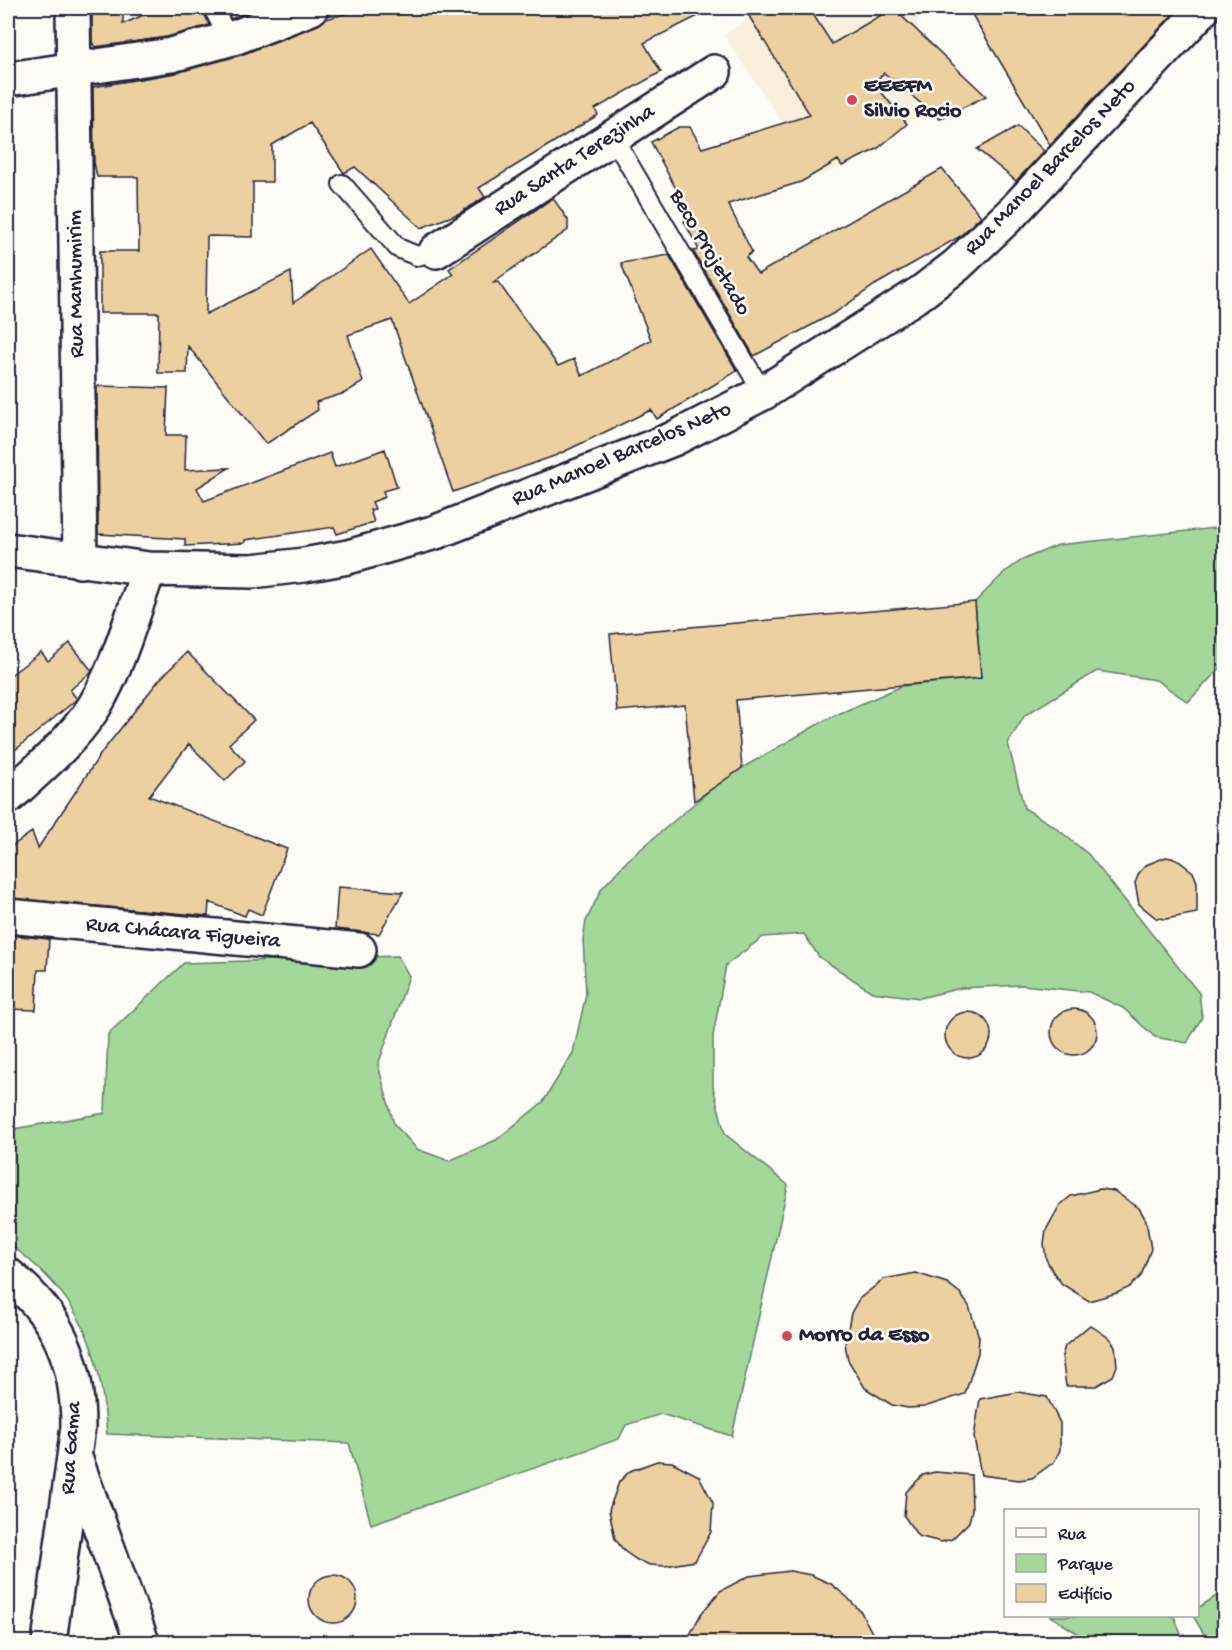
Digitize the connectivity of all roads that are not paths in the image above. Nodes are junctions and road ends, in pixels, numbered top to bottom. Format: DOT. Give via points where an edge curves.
graph roads {
  1 [pos="74,8"];
  2 [pos="213,8"];
  3 [pos="311,8"];
  4 [pos="1204,8"];
  5 [pos="229,39"];
  6 [pos="74,70"];
  7 [pos="714,72"];
  8 [pos="8,79"];
  9 [pos="613,137"];
  10 [pos="342,184"];
  11 [pos="436,251"];
  12 [pos="763,393"];
  13 [pos="8,550"];
  14 [pos="80,561"];
  15 [pos="149,569"];
  16 [pos="8,797"];
  17 [pos="8,916"];
  18 [pos="359,950"];
  19 [pos="8,1275"];
  20 [pos="75,1458"];
  21 [pos="49,1642"];
  22 [pos="142,1642"];
  1 -- 6 [label="street, Rua Manhumirim"];
  2 -- 5 [label="lane"];
  3 -- 5 [label="street"];
  4 -- 12 [label="street, Rua Manoel Barcelos Neto" via="981,244 922,292"];
  5 -- 6 [label="street" via="171,56"];
  6 -- 8 [label="street"];
  6 -- 14 [label="street, Rua Manhumirim"];
  7 -- 9 [label="street, Rua Santa Terezinha"];
  9 -- 11 [label="street, Rua Santa Terezinha"];
  9 -- 12 [label="lane, Beco Projetado"];
  10 -- 11 [label="lane" via="398,248 417,256"];
  12 -- 15 [label="street, Rua Manoel Barcelos Neto" via="673,439 392,546 337,559 252,571"];
  13 -- 14 [label="street, Rua Manoel Barcelos Neto"];
  14 -- 15 [label="street, Rua Manoel Barcelos Neto"];
  15 -- 16 [label="street" via="114,665 94,707 71,737"];
  17 -- 18 [label="street, Rua Chácara Figueira"];
  19 -- 20 [label="street, Rua Gama" via="40,1305 66,1349 78,1400"];
  20 -- 21 [label="street, Rua Gama"];
  20 -- 22 [label="street"];
}
